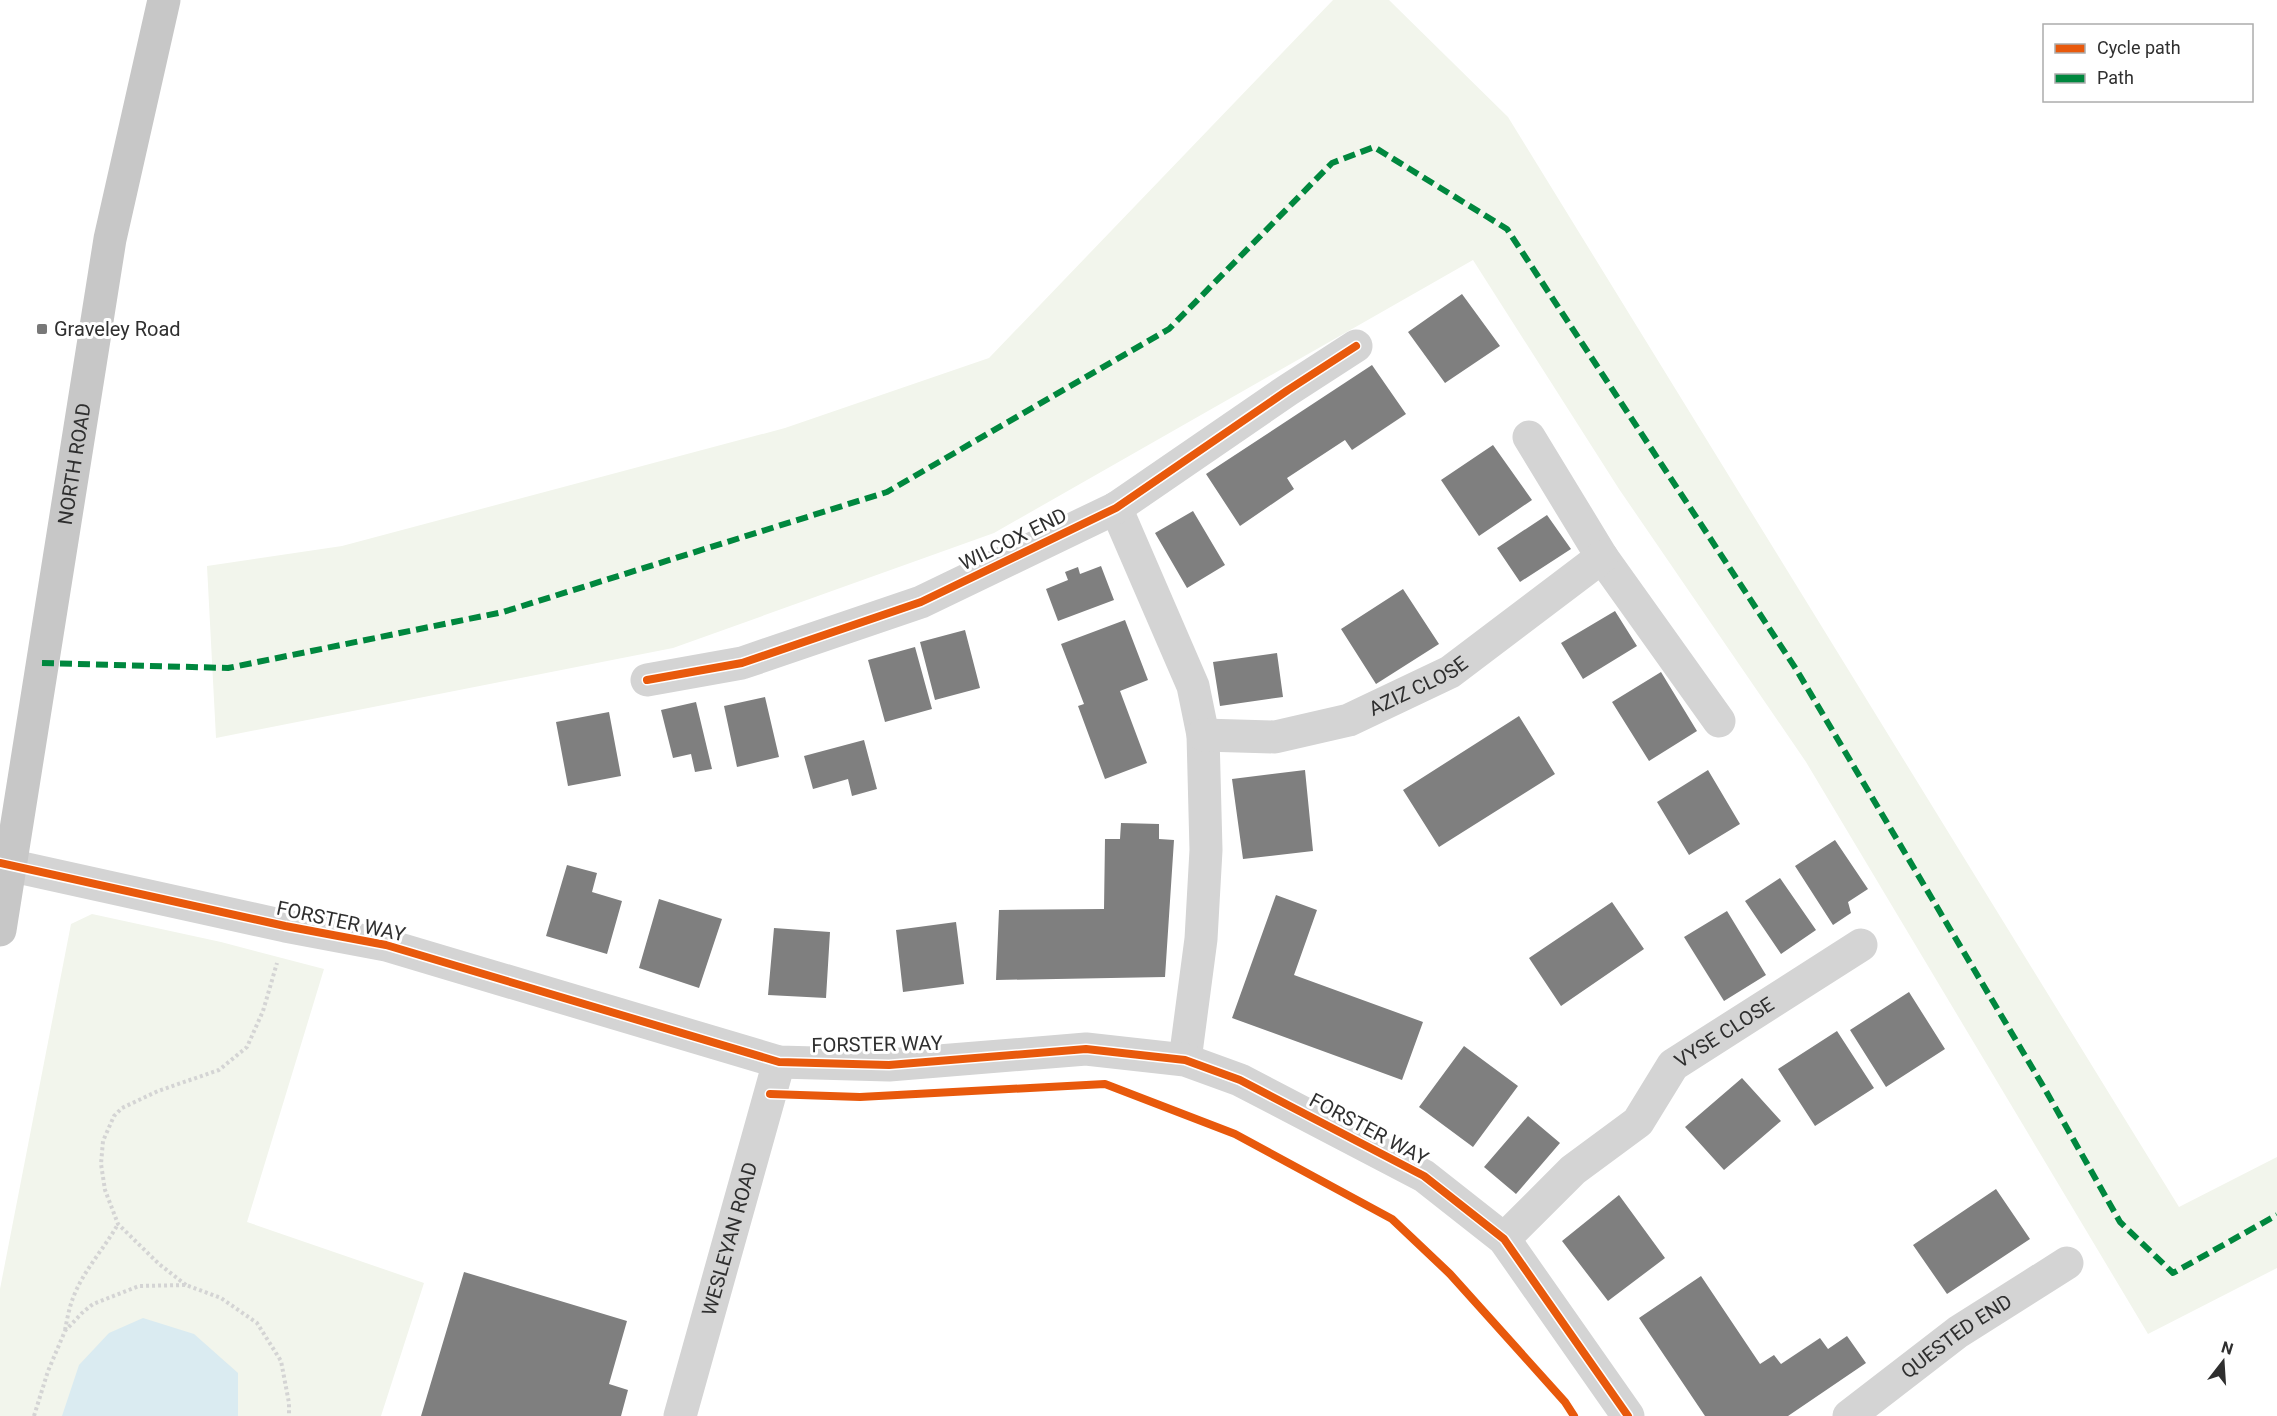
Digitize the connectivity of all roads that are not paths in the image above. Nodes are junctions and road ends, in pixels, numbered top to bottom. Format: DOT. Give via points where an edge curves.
graph roads {
  1 [pos="164,0"];
  2 [pos="1356,346"];
  3 [pos="1529,437"];
  4 [pos="1116,508"];
  5 [pos="1602,557"];
  6 [pos="647,680"];
  7 [pos="1719,721"];
  8 [pos="1203,735"];
  9 [pos="5,864"];
  10 [pos="0,930"];
  11 [pos="1860,945"];
  12 [pos="1185,1060"];
  13 [pos="779,1062"];
  14 [pos="1504,1239"];
  15 [pos="2067,1263"];
  16 [pos="680,1416"];
  17 [pos="1629,1416"];
  18 [pos="1849,1416"];
  1 -- 9 [label="main road, NORTH ROAD" via="110,239"];
  2 -- 4 [label="street, WILCOX END"];
  3 -- 5 [label="street"];
  4 -- 6 [label="street, WILCOX END" via="921,602 742,663"];
  4 -- 8 [label="street" via="1193,686"];
  5 -- 7 [label="street"];
  5 -- 8 [label="street, AZIZ CLOSE" via="1450,672 1348,720 1275,736"];
  8 -- 12 [label="street" via="1206,850 1201,939"];
  9 -- 10 [label="main road, NORTH ROAD"];
  9 -- 13 [label="street, FORSTER WAY" via="386,945"];
  11 -- 14 [label="street, VYSE CLOSE" via="1673,1065 1638,1122 1573,1170"];
  12 -- 13 [label="street, FORSTER WAY" via="1086,1049 889,1065"];
  12 -- 14 [label="street, FORSTER WAY" via="1240,1080 1424,1176"];
  13 -- 16 [label="street, WESLEYAN ROAD"];
  14 -- 17 [label="street, FORSTER WAY"];
  15 -- 18 [label="street, QUESTED END" via="1958,1332"];
}
